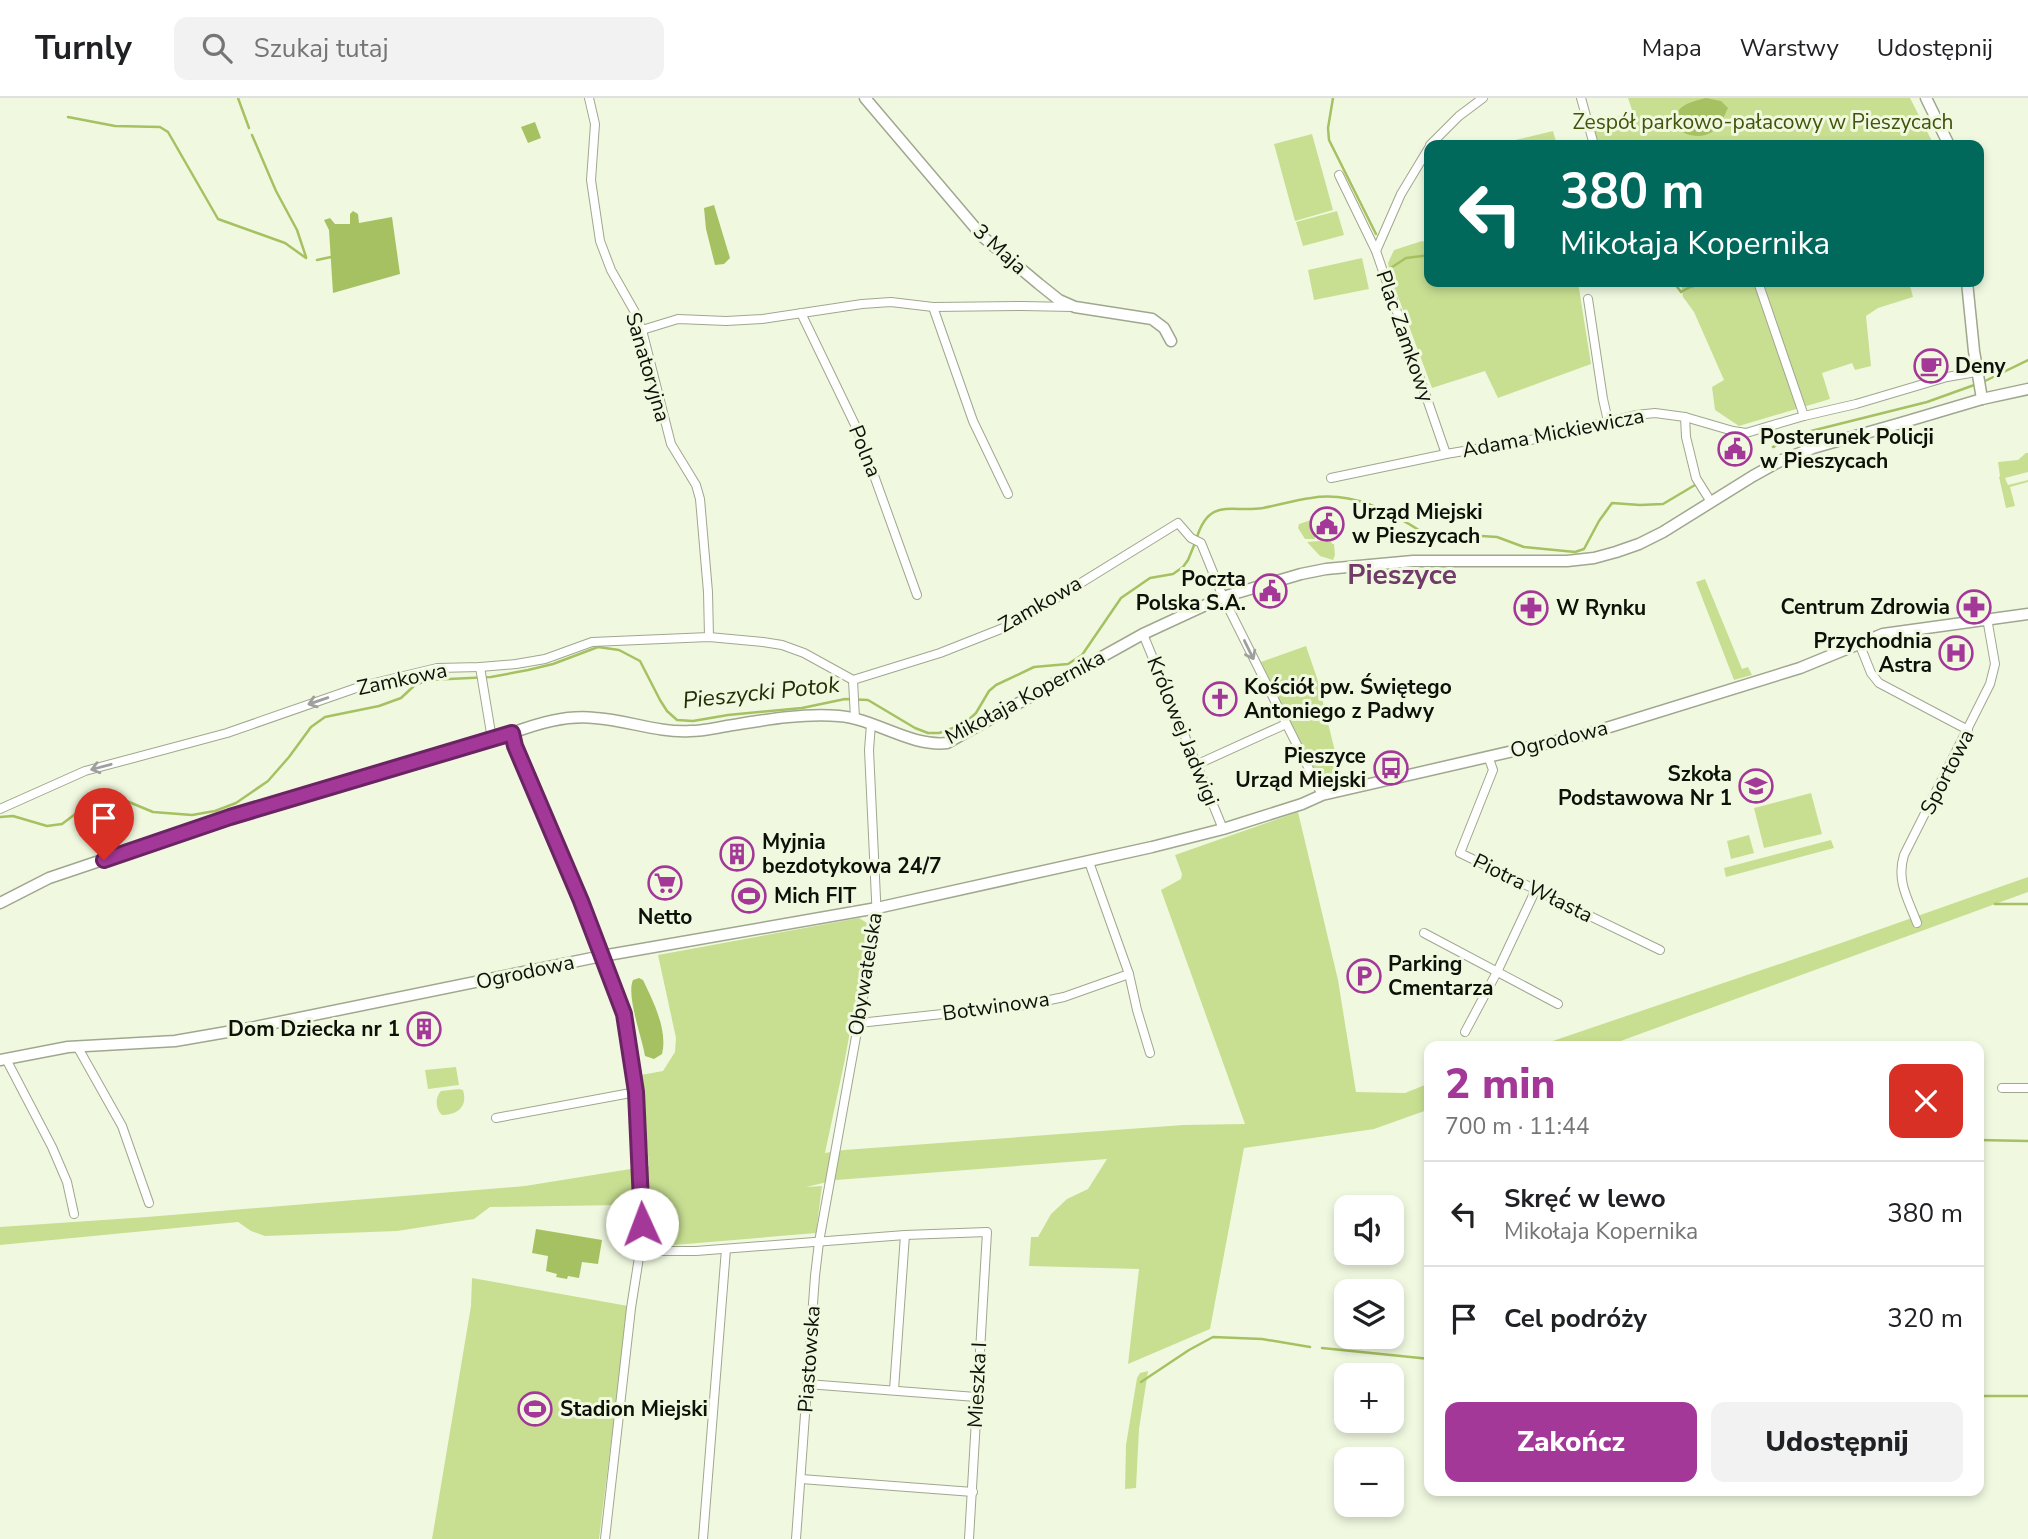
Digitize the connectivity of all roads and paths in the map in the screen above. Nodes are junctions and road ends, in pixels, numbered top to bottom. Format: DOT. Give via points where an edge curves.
graph roads {
  1 [pos="589,98"];
  2 [pos="864,98"];
  3 [pos="1483,98"];
  4 [pos="1581,98"];
  5 [pos="1926,98"];
  6 [pos="1435,140"];
  7 [pos="1593,140"];
  8 [pos="1947,140"];
  9 [pos="1424,155"];
  10 [pos="1339,175"];
  11 [pos="1376,251"];
  12 [pos="1759,287"];
  13 [pos="1968,287"];
  14 [pos="1588,299"];
  15 [pos="933,307"];
  16 [pos="1076,307"];
  17 [pos="801,313"];
  18 [pos="642,330"];
  19 [pos="1171,341"];
  20 [pos="1977,374"];
  21 [pos="2028,389"];
  22 [pos="1981,397"];
  23 [pos="1804,416"];
  24 [pos="1685,417"];
  25 [pos="1608,421"];
  26 [pos="1446,454"];
  27 [pos="1331,478"];
  28 [pos="1008,494"];
  29 [pos="1708,497"];
  30 [pos="917,595"];
  31 [pos="1223,597"];
  32 [pos="2028,614"];
  33 [pos="1987,618"];
  34 [pos="1143,634"];
  35 [pos="709,637"];
  36 [pos="1859,643"];
  37 [pos="480,669"];
  38 [pos="853,680"];
  39 [pos="855,719"];
  40 [pos="870,724"];
  41 [pos="1286,724"];
  42 [pos="1968,730"];
  43 [pos="512,733"];
  44 [pos="492,739"];
  45 [pos="1488,756"];
  46 [pos="1198,764"];
  47 [pos="1322,795"];
  48 [pos="0,809"];
  49 [pos="1223,829"];
  50 [pos="1089,862"];
  51 [pos="1536,890"];
  52 [pos="0,903"];
  53 [pos="877,908"];
  54 [pos="1917,923"];
  55 [pos="1424,933"];
  56 [pos="1660,950"];
  57 [pos="603,956"];
  58 [pos="1497,972"];
  59 [pos="1129,974"];
  60 [pos="1558,1004"];
  61 [pos="859,1023"];
  62 [pos="1465,1032"];
  63 [pos="77,1046"];
  64 [pos="1150,1052"];
  65 [pos="3,1059"];
  66 [pos="2002,1088"];
  67 [pos="2028,1088"];
  68 [pos="636,1092"];
  69 [pos="496,1118"];
  70 [pos="830,1180"];
  71 [pos="149,1203"];
  72 [pos="74,1214"];
  73 [pos="905,1235"];
  74 [pos="819,1242"];
  75 [pos="726,1249"];
  76 [pos="640,1251"];
  77 [pos="807,1384"];
  78 [pos="894,1390"];
  79 [pos="976,1397"];
  80 [pos="800,1479"];
  81 [pos="973,1492"];
  82 [pos="604,1539"];
  83 [pos="703,1539"];
  84 [pos="796,1539"];
  85 [pos="969,1539"];
  1 -- 18 [label="street, Sanatoryjna" via="595,124 591,180 600,240"];
  2 -- 16 [label="street, 3 Maja" via="983,237 1059,300"];
  3 -- 6 [label="street, Plac Zamkowy"];
  4 -- 7 [label="street"];
  5 -- 8 [label="street"];
  9 -- 11 [label="street, Plac Zamkowy"];
  10 -- 11 [label="street"];
  11 -- 26 [label="street, Plac Zamkowy"];
  12 -- 23 [label="street"];
  13 -- 20 [label="street"];
  14 -- 25 [label="street"];
  15 -- 16 [label="street"];
  15 -- 17 [label="street" via="891,302"];
  15 -- 28 [label="street" via="973,421"];
  16 -- 19 [label="street, 3 Maja" via="1153,319"];
  17 -- 18 [label="street" via="744,321 678,319"];
  17 -- 30 [label="street, Polna" via="858,431"];
  18 -- 35 [label="street, Sanatoryjna" via="671,444 700,499"];
  20 -- 22 [label="street"];
  20 -- 23 [label="street, Adama Mickiewicza" via="1947,377"];
  21 -- 22 [label="street, Mikołaja Kopernika"];
  22 -- 29 [label="street, Mikołaja Kopernika" via="1813,448"];
  23 -- 24 [label="street, Adama Mickiewicza" via="1746,433"];
  24 -- 25 [label="street, Adama Mickiewicza" via="1655,413"];
  24 -- 29 [label="street" via="1696,478"];
  25 -- 26 [label="street, Adama Mickiewicza"];
  26 -- 27 [label="street, Adama Mickiewicza"];
  29 -- 31 [label="street, Mikołaja Kopernika" via="1678,523 1639,544 1594,558 1413,561 1316,570"];
  31 -- 34 [label="street, Mikołaja Kopernika"];
  31 -- 38 [label="street, Zamkowa" via="1201,543 1178,523 1016,623"];
  31 -- 41 [label="street, one-way"];
  32 -- 33 [label="street, Ogrodowa"];
  33 -- 36 [label="street, Ogrodowa" via="1883,634"];
  33 -- 42 [label="street, Sportowa" via="1995,664"];
  34 -- 40 [label="street, Mikołaja Kopernika" via="947,743 924,742"];
  34 -- 46 [label="street, Królowej Jadwigi"];
  35 -- 37 [label="street, Zamkowa" via="592,642 545,659"];
  35 -- 38 [label="street, Zamkowa" via="782,645"];
  36 -- 42 [label="street" via="1879,683"];
  36 -- 45 [label="street, Ogrodowa" via="1800,668 1587,734"];
  37 -- 44 [label="street"];
  37 -- 48 [label="street, Zamkowa, one-way" via="437,668 362,686 227,733 85,771"];
  38 -- 39 [label="street"];
  39 -- 40 [label="street, Mikołaja Kopernika"];
  39 -- 43 [label="street, Mikołaja Kopernika" via="808,716 690,732 579,717 547,721"];
  40 -- 53 [label="street, Obywatelska"];
  41 -- 46 [label="street"];
  41 -- 47 [label="street"];
  42 -- 54 [label="street, Sportowa" via="1900,869"];
  43 -- 44 [label="street, Mikołaja Kopernika"];
  43 -- 57 [label="street"];
  44 -- 52 [label="street, Mikołaja Kopernika" via="230,817 49,878"];
  45 -- 47 [label="street, Ogrodowa"];
  45 -- 51 [label="street, Piotra Własta" via="1493,770 1460,852"];
  46 -- 49 [label="street, Królowej Jadwigi"];
  47 -- 49 [label="street, Ogrodowa"];
  49 -- 50 [label="street, Ogrodowa"];
  50 -- 53 [label="street, Ogrodowa"];
  50 -- 59 [label="street"];
  51 -- 56 [label="street, Piotra Własta"];
  51 -- 58 [label="street"];
  53 -- 57 [label="street, Ogrodowa"];
  53 -- 61 [label="street, Obywatelska"];
  55 -- 58 [label="street"];
  57 -- 63 [label="street, Ogrodowa" via="175,1041"];
  57 -- 68 [label="street" via="624,1014"];
  58 -- 60 [label="street"];
  58 -- 62 [label="street"];
  59 -- 61 [label="street, Botwinowa" via="1026,1005"];
  59 -- 64 [label="street"];
  61 -- 70 [label="street, Obywatelska"];
  63 -- 65 [label="street, Ogrodowa"];
  63 -- 71 [label="street" via="122,1126"];
  65 -- 72 [label="street" via="52,1147"];
  66 -- 67 [label="street"];
  68 -- 69 [label="street"];
  68 -- 76 [label="street"];
  70 -- 74 [label="street, Piastowska"];
  73 -- 74 [label="street"];
  73 -- 78 [label="street"];
  73 -- 79 [label="street, Mieszka I" via="987,1231"];
  74 -- 75 [label="street"];
  74 -- 77 [label="street, Piastowska"];
  75 -- 76 [label="street"];
  75 -- 83 [label="street"];
  76 -- 82 [label="street"];
  77 -- 78 [label="street"];
  77 -- 80 [label="street, Piastowska"];
  78 -- 79 [label="street"];
  79 -- 81 [label="street, Mieszka I"];
  80 -- 81 [label="street"];
  80 -- 84 [label="street, Piastowska"];
  81 -- 85 [label="street, Mieszka I"];
}
